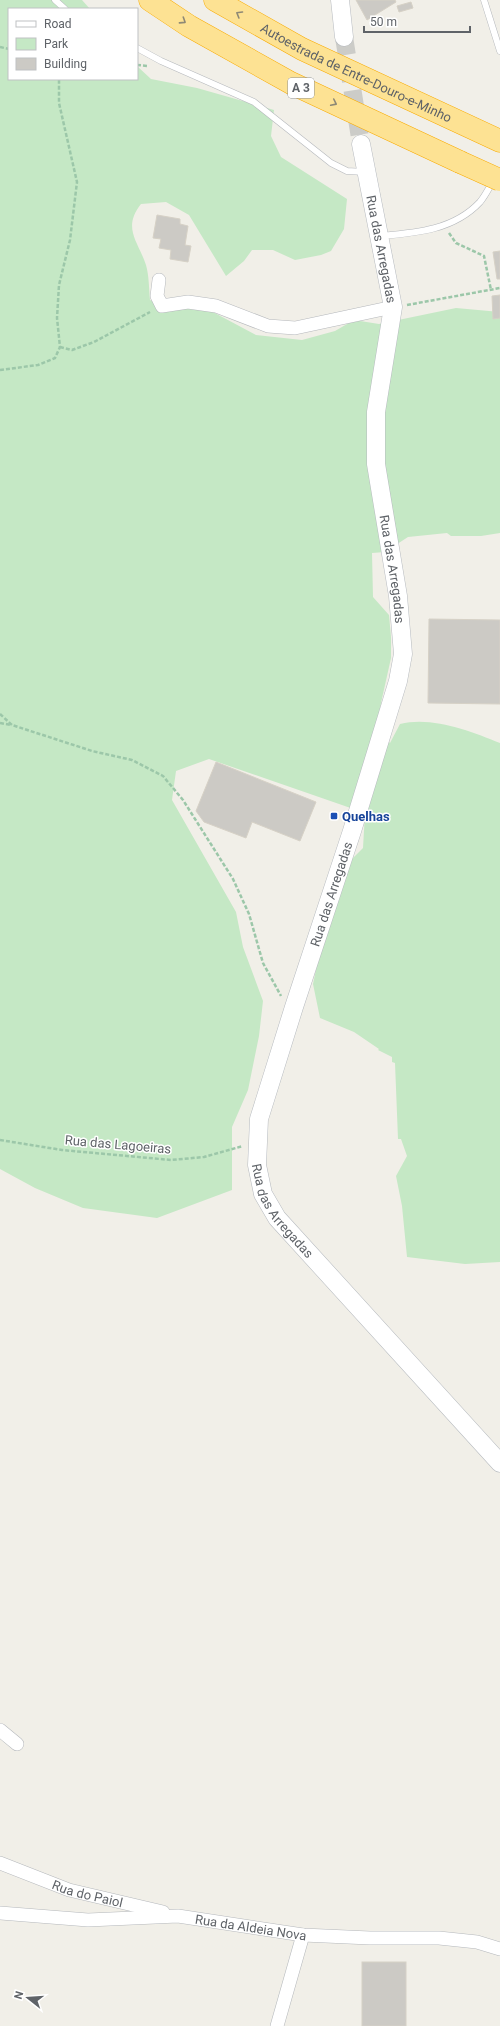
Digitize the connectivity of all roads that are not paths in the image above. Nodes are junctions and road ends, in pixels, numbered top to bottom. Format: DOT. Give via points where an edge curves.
graph roads {
  1 [pos="55,0"];
  2 [pos="150,0"];
  3 [pos="215,0"];
  4 [pos="340,0"];
  5 [pos="484,0"];
  6 [pos="64,8"];
  7 [pos="344,37"];
  8 [pos="138,48"];
  9 [pos="500,51"];
  10 [pos="500,141"];
  11 [pos="361,144"];
  12 [pos="500,170"];
  13 [pos="367,172"];
  14 [pos="500,180"];
  15 [pos="379,237"];
  16 [pos="159,280"];
  17 [pos="393,307"];
  18 [pos="500,1463"];
  19 [pos="0,1730"];
  20 [pos="17,1744"];
  21 [pos="0,1863"];
  22 [pos="0,1913"];
  23 [pos="178,1916"];
  24 [pos="303,1935"];
  25 [pos="500,1949"];
  26 [pos="277,2026"];
  1 -- 6 [label="lane"];
  2 -- 14 [label="highway, A 3, one-way, bridge" via="189,26 291,83"];
  10 -- 3 [label="highway, Autoestrada de Entre-Douro-e-Minho, one-way" via="302,49"];
  4 -- 7 [label="street"];
  5 -- 9 [label="lane"];
  8 -- 13 [label="lane" via="254,102 331,163 347,171"];
  11 -- 13 [label="street, Rua das Arregadas"];
  12 -- 15 [label="lane" via="480,202 458,220 425,232"];
  13 -- 15 [label="street, Rua das Arregadas"];
  15 -- 17 [label="street, Rua das Arregadas"];
  16 -- 17 [label="street" via="157,296 162,306 188,302 216,306 268,326 295,328"];
  17 -- 18 [label="street, Rua das Arregadas" via="376,412 375,451 398,596 403,654 398,681 352,831 259,1119 257,1165 263,1194 277,1218"];
  19 -- 20 [label="street"];
  21 -- 23 [label="street, Rua do Paiol" via="69,1890"];
  22 -- 23 [label="street, Rua da Aldeia Nova" via="88,1920"];
  23 -- 24 [label="street, Rua da Aldeia Nova"];
  24 -- 25 [label="street, Rua da Aldeia Nova" via="439,1938 477,1942"];
  24 -- 26 [label="street"];
}
